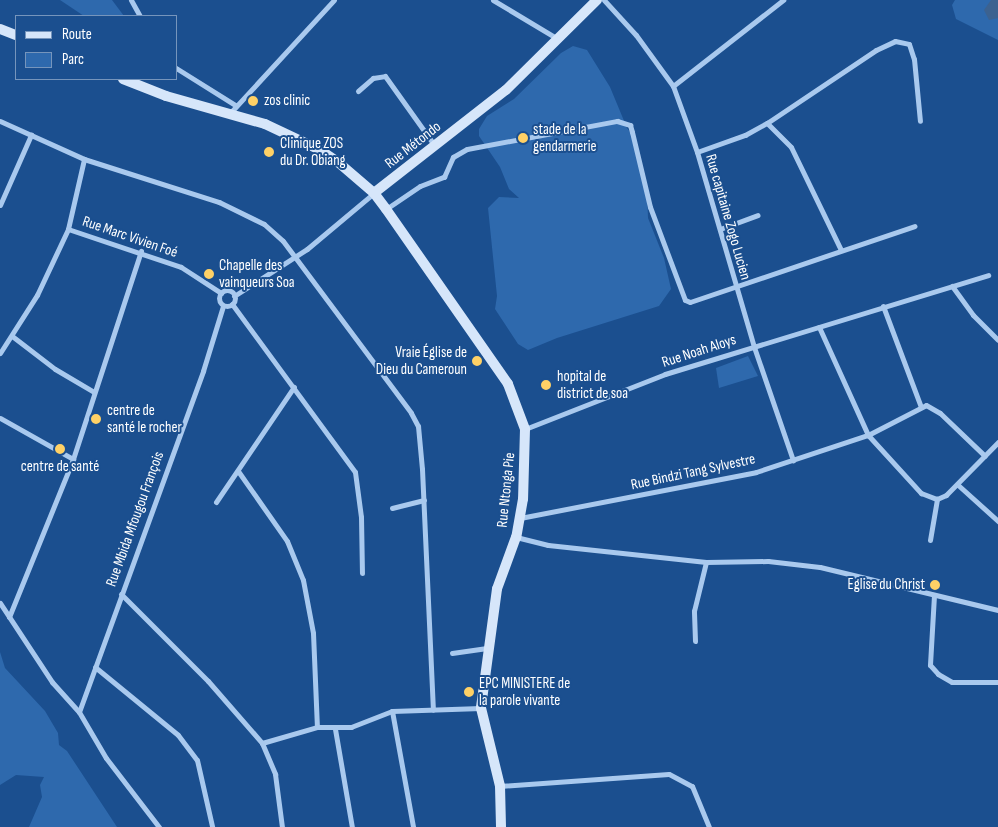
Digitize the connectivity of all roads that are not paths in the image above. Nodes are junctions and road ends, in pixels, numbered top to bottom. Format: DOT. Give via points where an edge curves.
graph roads {
  1 [pos="131,0"];
  2 [pos="334,0"];
  3 [pos="492,0"];
  4 [pos="597,0"];
  5 [pos="604,0"];
  6 [pos="783,0"];
  7 [pos="139,15"];
  8 [pos="0,29"];
  9 [pos="15,35"];
  10 [pos="558,39"];
  11 [pos="178,69"];
  12 [pos="126,80"];
  13 [pos="673,86"];
  14 [pos="358,91"];
  15 [pos="233,108"];
  16 [pos="920,120"];
  17 [pos="0,121"];
  18 [pos="767,123"];
  19 [pos="31,134"];
  20 [pos="435,146"];
  21 [pos="697,152"];
  22 [pos="84,159"];
  23 [pos="374,193"];
  24 [pos="0,205"];
  25 [pos="386,208"];
  26 [pos="758,215"];
  27 [pos="915,226"];
  28 [pos="68,229"];
  29 [pos="720,229"];
  30 [pos="841,250"];
  31 [pos="141,251"];
  32 [pos="295,258"];
  33 [pos="988,275"];
  34 [pos="735,286"];
  35 [pos="952,286"];
  36 [pos="222,293"];
  37 [pos="234,296"];
  38 [pos="232,304"];
  39 [pos="224,306"];
  40 [pos="883,306"];
  41 [pos="819,327"];
  42 [pos="12,336"];
  43 [pos="998,340"];
  44 [pos="754,347"];
  45 [pos="0,353"];
  46 [pos="294,387"];
  47 [pos="94,392"];
  48 [pos="920,407"];
  49 [pos="0,418"];
  50 [pos="525,429"];
  51 [pos="868,435"];
  52 [pos="998,442"];
  53 [pos="985,456"];
  54 [pos="73,459"];
  55 [pos="793,460"];
  56 [pos="238,471"];
  57 [pos="958,485"];
  58 [pos="937,499"];
  59 [pos="424,500"];
  60 [pos="216,502"];
  61 [pos="392,508"];
  62 [pos="520,518"];
  63 [pos="998,521"];
  64 [pos="516,537"];
  65 [pos="930,540"];
  66 [pos="706,562"];
  67 [pos="362,574"];
  68 [pos="121,594"];
  69 [pos="934,595"];
  70 [pos="0,603"];
  71 [pos="998,610"];
  72 [pos="9,617"];
  73 [pos="694,641"];
  74 [pos="489,648"];
  75 [pos="452,653"];
  76 [pos="95,667"];
  77 [pos="998,682"];
  78 [pos="482,708"];
  79 [pos="433,710"];
  80 [pos="392,711"];
  81 [pos="79,712"];
  82 [pos="317,727"];
  83 [pos="335,728"];
  84 [pos="262,743"];
  85 [pos="500,786"];
  86 [pos="212,826"];
  87 [pos="159,827"];
  88 [pos="282,827"];
  89 [pos="352,827"];
  90 [pos="414,827"];
  91 [pos="501,827"];
  92 [pos="710,827"];
  1 -- 7 [label="street"];
  2 -- 15 [label="street"];
  3 -- 10 [label="street"];
  4 -- 10 [label="street, Rue Métondo"];
  5 -- 13 [label="street, Rue capitaine Zogo Lucien" via="636,35"];
  6 -- 13 [label="street"];
  8 -- 9 [label="street"];
  10 -- 20 [label="street, Rue Métondo" via="506,90"];
  11 -- 15 [label="street"];
  12 -- 15 [label="street, Rue Ntonga Pie" via="172,98"];
  13 -- 21 [label="street, Rue capitaine Zogo Lucien"];
  14 -- 20 [label="street" via="373,78 385,76"];
  15 -- 23 [label="street, Rue Ntonga Pie" via="320,150"];
  16 -- 18 [label="street" via="914,59 909,44 902,41 876,50"];
  17 -- 19 [label="street"];
  18 -- 21 [label="street" via="745,135"];
  18 -- 30 [label="street" via="791,147"];
  19 -- 22 [label="street"];
  19 -- 24 [label="street"];
  20 -- 23 [label="street, Rue Métondo"];
  21 -- 29 [label="street, Rue capitaine Zogo Lucien"];
  22 -- 28 [label="street, Rue Marc Vivien Foé"];
  22 -- 32 [label="street" via="184,189 247,214 274,233"];
  23 -- 25 [label="street, Rue Ntonga Pie"];
  23 -- 32 [label="street, Rue Métondo"];
  25 -- 34 [label="street" via="420,186 444,177 453,157 467,149 624,122 632,132 650,207 682,297 690,302"];
  25 -- 50 [label="street, Rue Ntonga Pie" via="498,368 512,393"];
  26 -- 29 [label="street"];
  27 -- 30 [label="street"];
  28 -- 31 [label="street, Rue Marc Vivien Foé"];
  28 -- 42 [label="street" via="37,295"];
  29 -- 34 [label="street, Rue capitaine Zogo Lucien"];
  30 -- 34 [label="street"];
  31 -- 36 [label="street, Rue Marc Vivien Foé" via="181,267"];
  31 -- 47 [label="street"];
  32 -- 37 [label="street, Rue Métondo"];
  32 -- 59 [label="street" via="411,413 420,440"];
  33 -- 35 [label="street, Rue Noah Aloys"];
  34 -- 44 [label="street, Rue capitaine Zogo Lucien"];
  35 -- 40 [label="street, Rue Noah Aloys"];
  35 -- 43 [label="street" via="973,315"];
  36 -- 37 [label="street" via="227,290"];
  36 -- 39 [label="street" via="219,301"];
  37 -- 38 [label="street"];
  38 -- 39 [label="street"];
  38 -- 46 [label="street"];
  39 -- 68 [label="street, Rue Mbida Mfougou François"];
  40 -- 41 [label="street, Rue Noah Aloys"];
  40 -- 48 [label="street"];
  41 -- 44 [label="street, Rue Noah Aloys"];
  41 -- 51 [label="street"];
  42 -- 45 [label="street"];
  42 -- 47 [label="street" via="54,369"];
  44 -- 50 [label="street, Rue Noah Aloys" via="665,374"];
  44 -- 55 [label="street, Rue capitaine Zogo Lucien"];
  46 -- 56 [label="street"];
  46 -- 67 [label="street" via="355,472 361,517"];
  47 -- 54 [label="street"];
  48 -- 51 [label="street, Rue Bindzi Tang Sylvestre"];
  48 -- 53 [label="street" via="933,407"];
  49 -- 54 [label="street"];
  50 -- 62 [label="street, Rue Ntonga Pie"];
  51 -- 55 [label="street, Rue Bindzi Tang Sylvestre"];
  51 -- 58 [label="street" via="921,493"];
  52 -- 53 [label="street"];
  53 -- 57 [label="street"];
  54 -- 72 [label="street"];
  55 -- 62 [label="street, Rue Bindzi Tang Sylvestre" via="688,488"];
  56 -- 60 [label="street"];
  56 -- 82 [label="street" via="287,541 304,580 313,633"];
  57 -- 58 [label="street"];
  57 -- 63 [label="street"];
  58 -- 65 [label="street"];
  59 -- 61 [label="street"];
  59 -- 79 [label="street"];
  62 -- 64 [label="street, Rue Ntonga Pie"];
  64 -- 66 [label="street" via="548,545"];
  64 -- 74 [label="street, Rue Ntonga Pie" via="500,576"];
  66 -- 69 [label="street" via="768,561 820,567"];
  66 -- 73 [label="street" via="694,611"];
  68 -- 76 [label="street, Rue Mbida Mfougou François"];
  68 -- 84 [label="street" via="205,678"];
  69 -- 71 [label="street"];
  69 -- 77 [label="street" via="930,665 952,682"];
  70 -- 72 [label="street"];
  72 -- 81 [label="street" via="60,692"];
  74 -- 75 [label="street"];
  74 -- 78 [label="street, Rue Ntonga Pie"];
  76 -- 81 [label="street, Rue Mbida Mfougou François"];
  76 -- 86 [label="street" via="178,735 197,760"];
  78 -- 79 [label="street"];
  78 -- 85 [label="street, Rue Ntonga Pie"];
  79 -- 80 [label="street"];
  80 -- 83 [label="street" via="351,727"];
  80 -- 90 [label="street"];
  81 -- 87 [label="street" via="106,758"];
  82 -- 83 [label="street"];
  82 -- 84 [label="street"];
  83 -- 89 [label="street"];
  84 -- 88 [label="street" via="275,774"];
  85 -- 91 [label="street, Rue Ntonga Pie"];
  85 -- 92 [label="street" via="669,774 692,786"];
}
